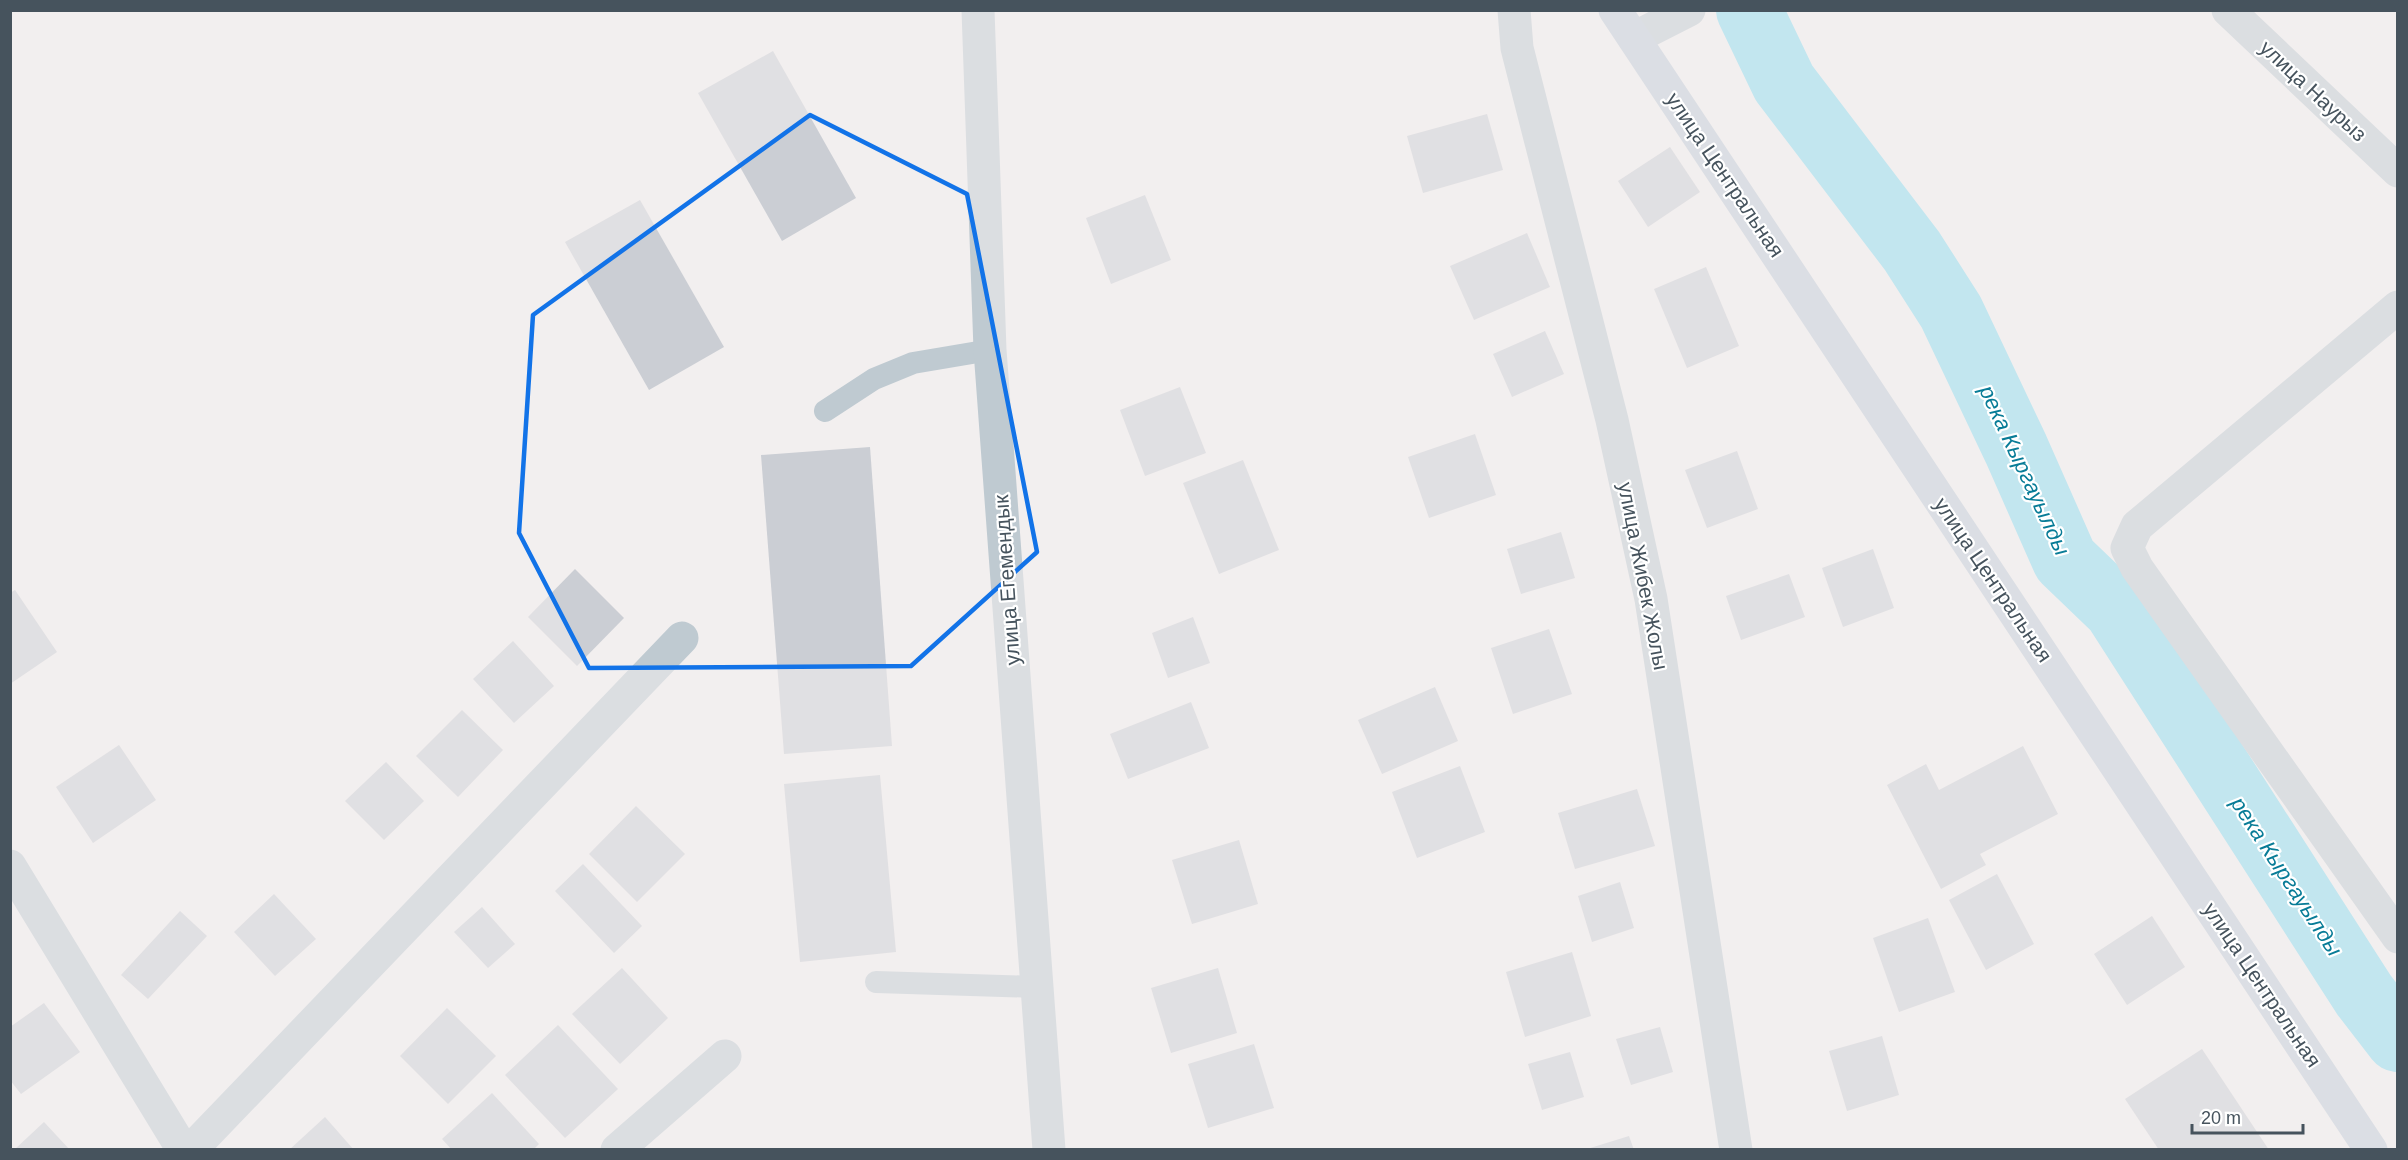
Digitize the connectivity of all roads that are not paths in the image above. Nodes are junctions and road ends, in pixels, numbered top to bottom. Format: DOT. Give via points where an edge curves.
graph roads {
  1 [pos="978,10"];
  2 [pos="1514,10"];
  3 [pos="1615,10"];
  4 [pos="1689,10"];
  5 [pos="2228,10"];
  6 [pos="1634,38"];
  7 [pos="2397,171"];
  8 [pos="2397,307"];
  9 [pos="990,350"];
  10 [pos="825,411"];
  11 [pos="682,638"];
  12 [pos="10,866"];
  13 [pos="2397,937"];
  14 [pos="876,982"];
  15 [pos="1037,987"];
  16 [pos="725,1056"];
  17 [pos="183,1149"];
  18 [pos="191,1149"];
  19 [pos="617,1149"];
  20 [pos="1049,1149"];
  21 [pos="1736,1149"];
  22 [pos="2371,1149"];
  1 -- 9 [label="street, улица Егемендык"];
  2 -- 21 [label="street, улица Жибек Жолы" via="1517,48 1612,420 1651,599"];
  3 -- 6 [label="main road, улица Центральная"];
  4 -- 6 [label="street"];
  5 -- 7 [label="street, улица Наурыз"];
  6 -- 22 [label="main road, улица Центральная"];
  8 -- 13 [label="street" via="2137,526 2127,548 2137,568"];
  9 -- 10 [label="lane" via="913,363 874,380"];
  9 -- 15 [label="street, улица Егемендык"];
  11 -- 18 [label="street"];
  12 -- 17 [label="street"];
  14 -- 15 [label="lane"];
  15 -- 20 [label="street, улица Егемендык"];
  16 -- 19 [label="street"];
}
